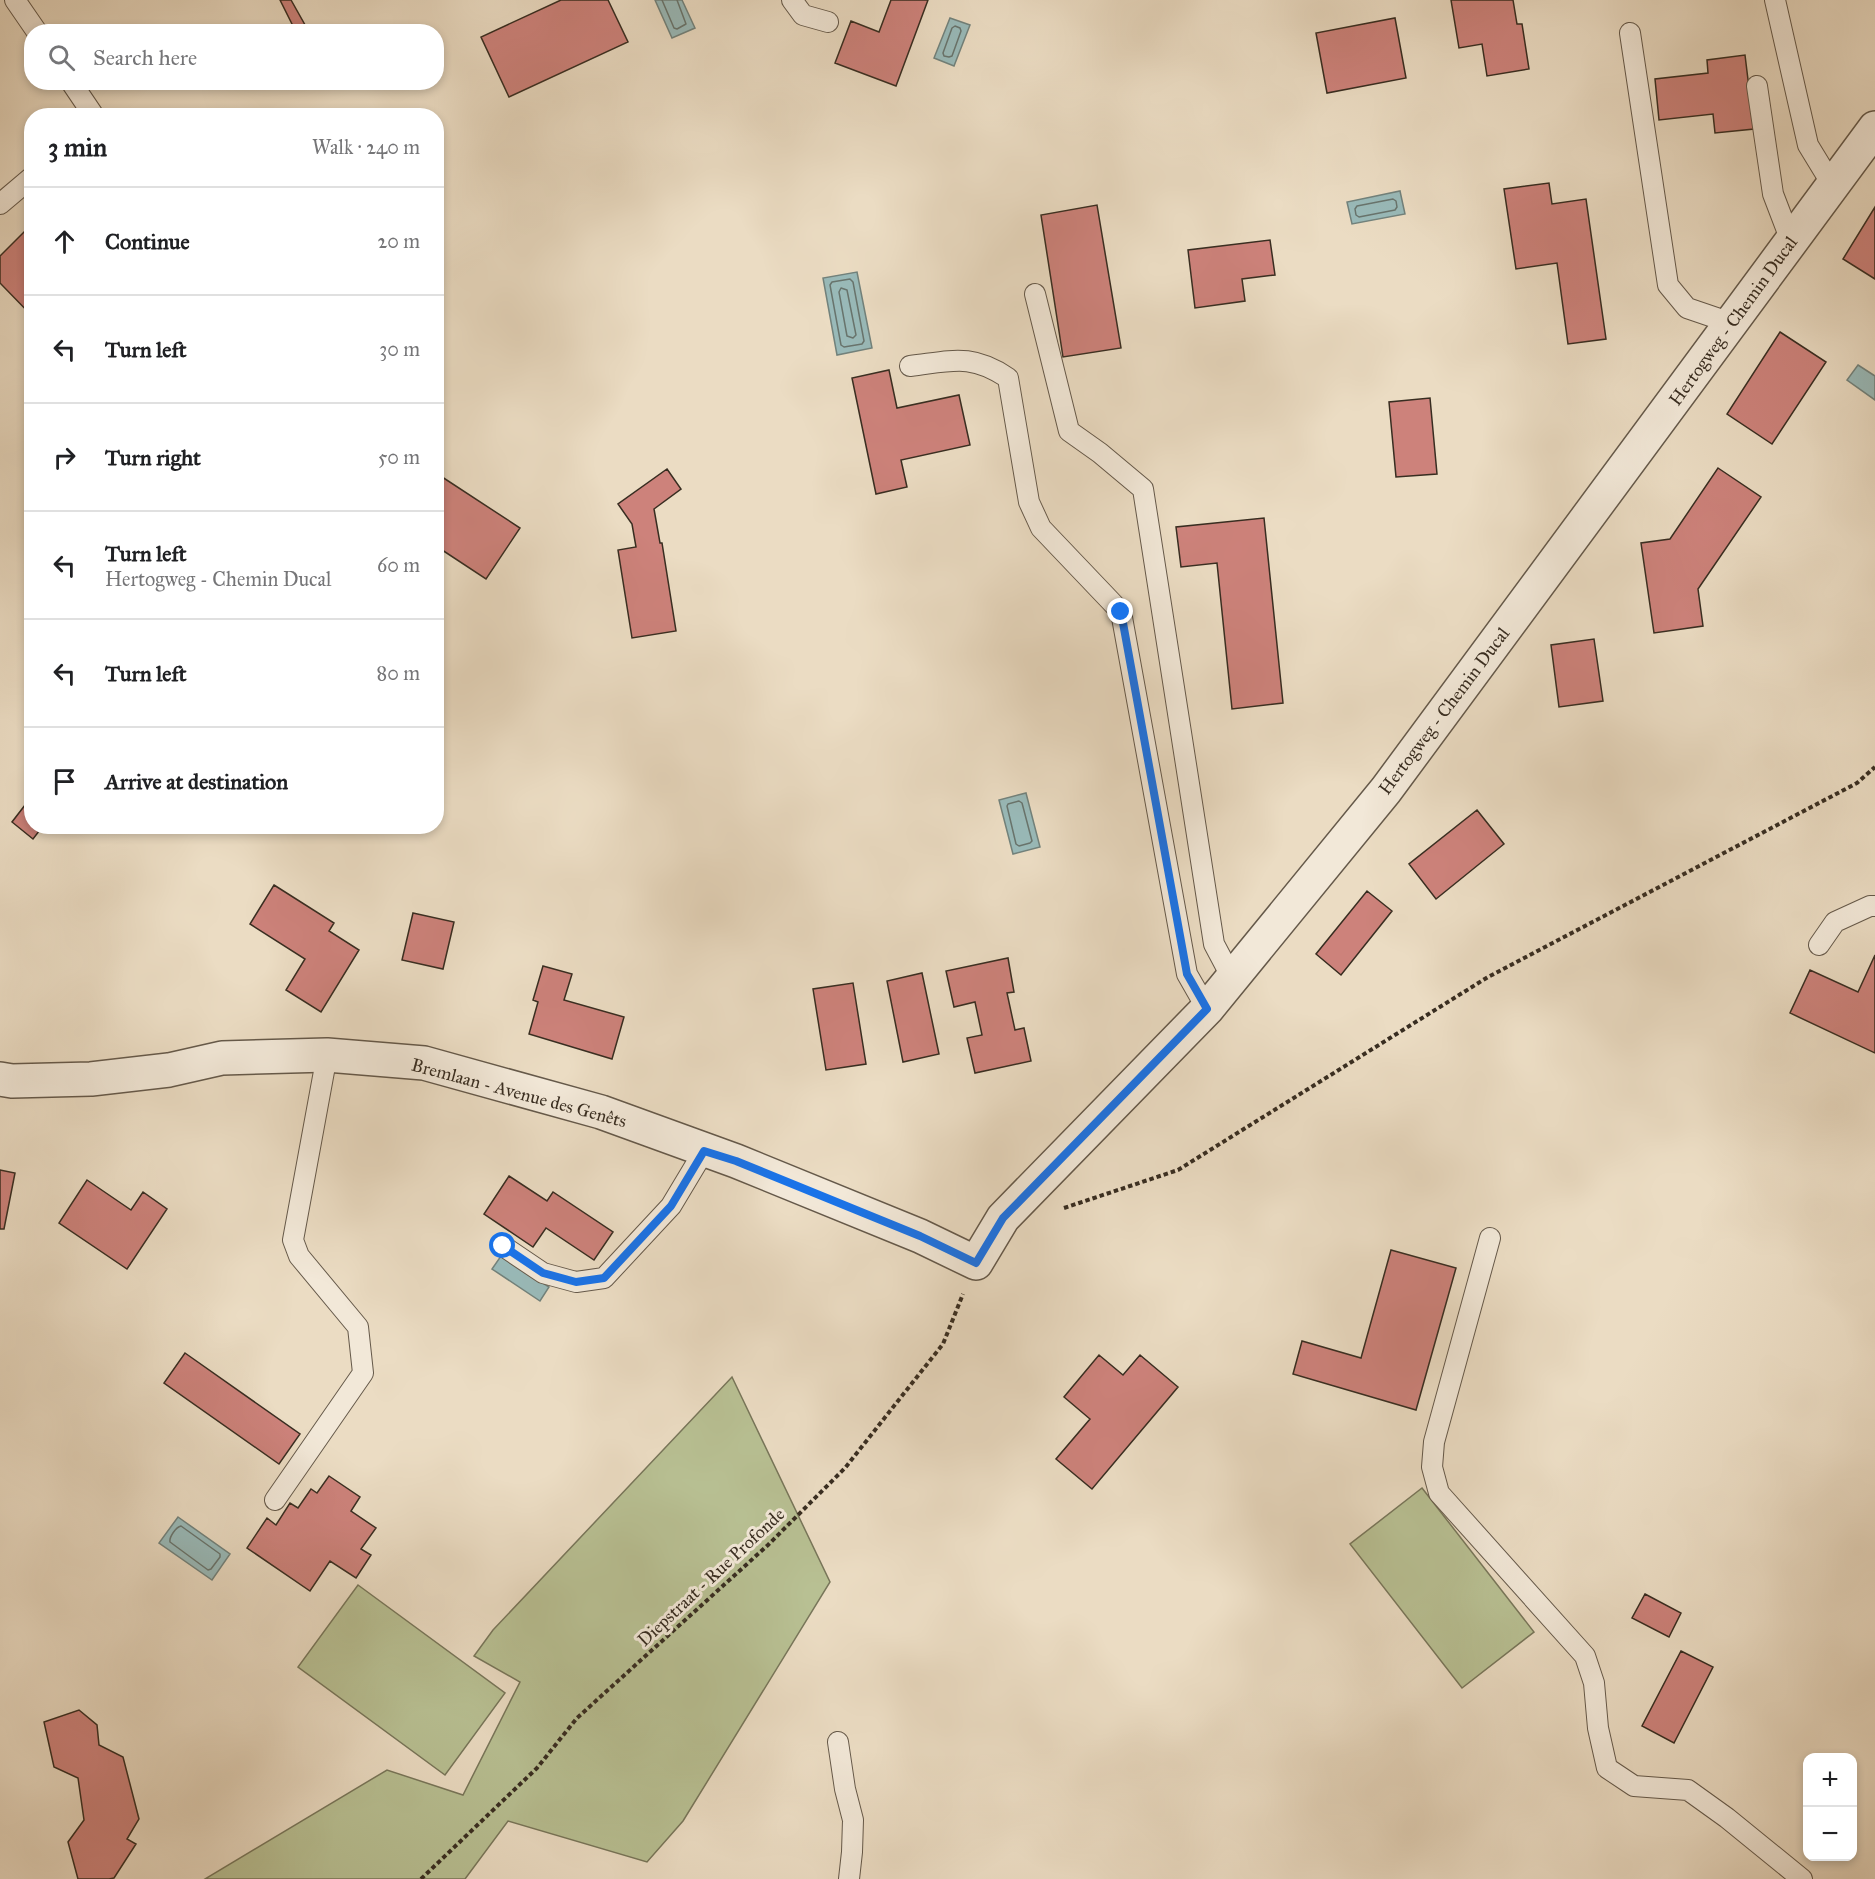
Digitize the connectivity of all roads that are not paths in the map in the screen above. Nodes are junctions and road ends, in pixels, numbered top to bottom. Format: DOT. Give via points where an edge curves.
graph roads {
  1 [pos="15,0"];
  2 [pos="792,0"];
  3 [pos="1775,0"];
  4 [pos="828,22"];
  5 [pos="32,24"];
  6 [pos="1630,33"];
  7 [pos="1757,86"];
  8 [pos="76,90"];
  9 [pos="89,108"];
  10 [pos="1875,128"];
  11 [pos="24,184"];
  12 [pos="1833,186"];
  13 [pos="0,204"];
  14 [pos="1791,241"];
  15 [pos="1035,294"];
  16 [pos="1731,323"];
  17 [pos="910,366"];
  18 [pos="1875,906"];
  19 [pos="1819,945"];
  20 [pos="1232,978"];
  21 [pos="1207,1009"];
  22 [pos="327,1055"];
  23 [pos="0,1079"];
  24 [pos="704,1151"];
  25 [pos="1490,1238"];
  26 [pos="503,1246"];
  27 [pos="976,1263"];
  28 [pos="274,1500"];
  29 [pos="838,1742"];
  30 [pos="849,1879"];
  31 [pos="1802,1879"];
  1 -- 5 [label="lane"];
  2 -- 4 [label="lane" via="803,15"];
  3 -- 12 [label="lane" via="1808,145"];
  6 -- 16 [label="lane" via="1668,285 1687,308"];
  7 -- 14 [label="lane" via="1773,194"];
  8 -- 9 [label="lane"];
  10 -- 12 [label="street, Hertogweg - Chemin Ducal"];
  11 -- 13 [label="lane"];
  12 -- 14 [label="street, Hertogweg - Chemin Ducal"];
  14 -- 16 [label="street, Hertogweg - Chemin Ducal"];
  15 -- 20 [label="lane" via="1069,431 1143,489 1214,944"];
  16 -- 20 [label="street, Hertogweg - Chemin Ducal" via="1386,790"];
  17 -- 21 [label="lane" via="964,360 990,366 1008,378 1029,502 1041,528 1121,612 1187,974"];
  18 -- 19 [label="lane" via="1835,922"];
  20 -- 21 [label="street, Hertogweg - Chemin Ducal"];
  21 -- 27 [label="street, Hertogweg - Chemin Ducal" via="1003,1218"];
  22 -- 23 [label="street, Bremlaan - Avenue des Genêts" via="222,1058 169,1070 91,1079"];
  22 -- 24 [label="street, Bremlaan - Avenue des Genêts" via="424,1063 602,1112"];
  22 -- 28 [label="lane" via="293,1240 299,1256 358,1327 363,1373"];
  24 -- 26 [label="lane" via="671,1206 604,1278 576,1282 543,1273"];
  24 -- 27 [label="street, Bremlaan - Avenue des Genêts" via="920,1236"];
  25 -- 31 [label="lane" via="1434,1442 1432,1467 1439,1493 1585,1656 1594,1683 1607,1768 1634,1786 1688,1790"];
  29 -- 30 [label="lane" via="853,1820"];
}
